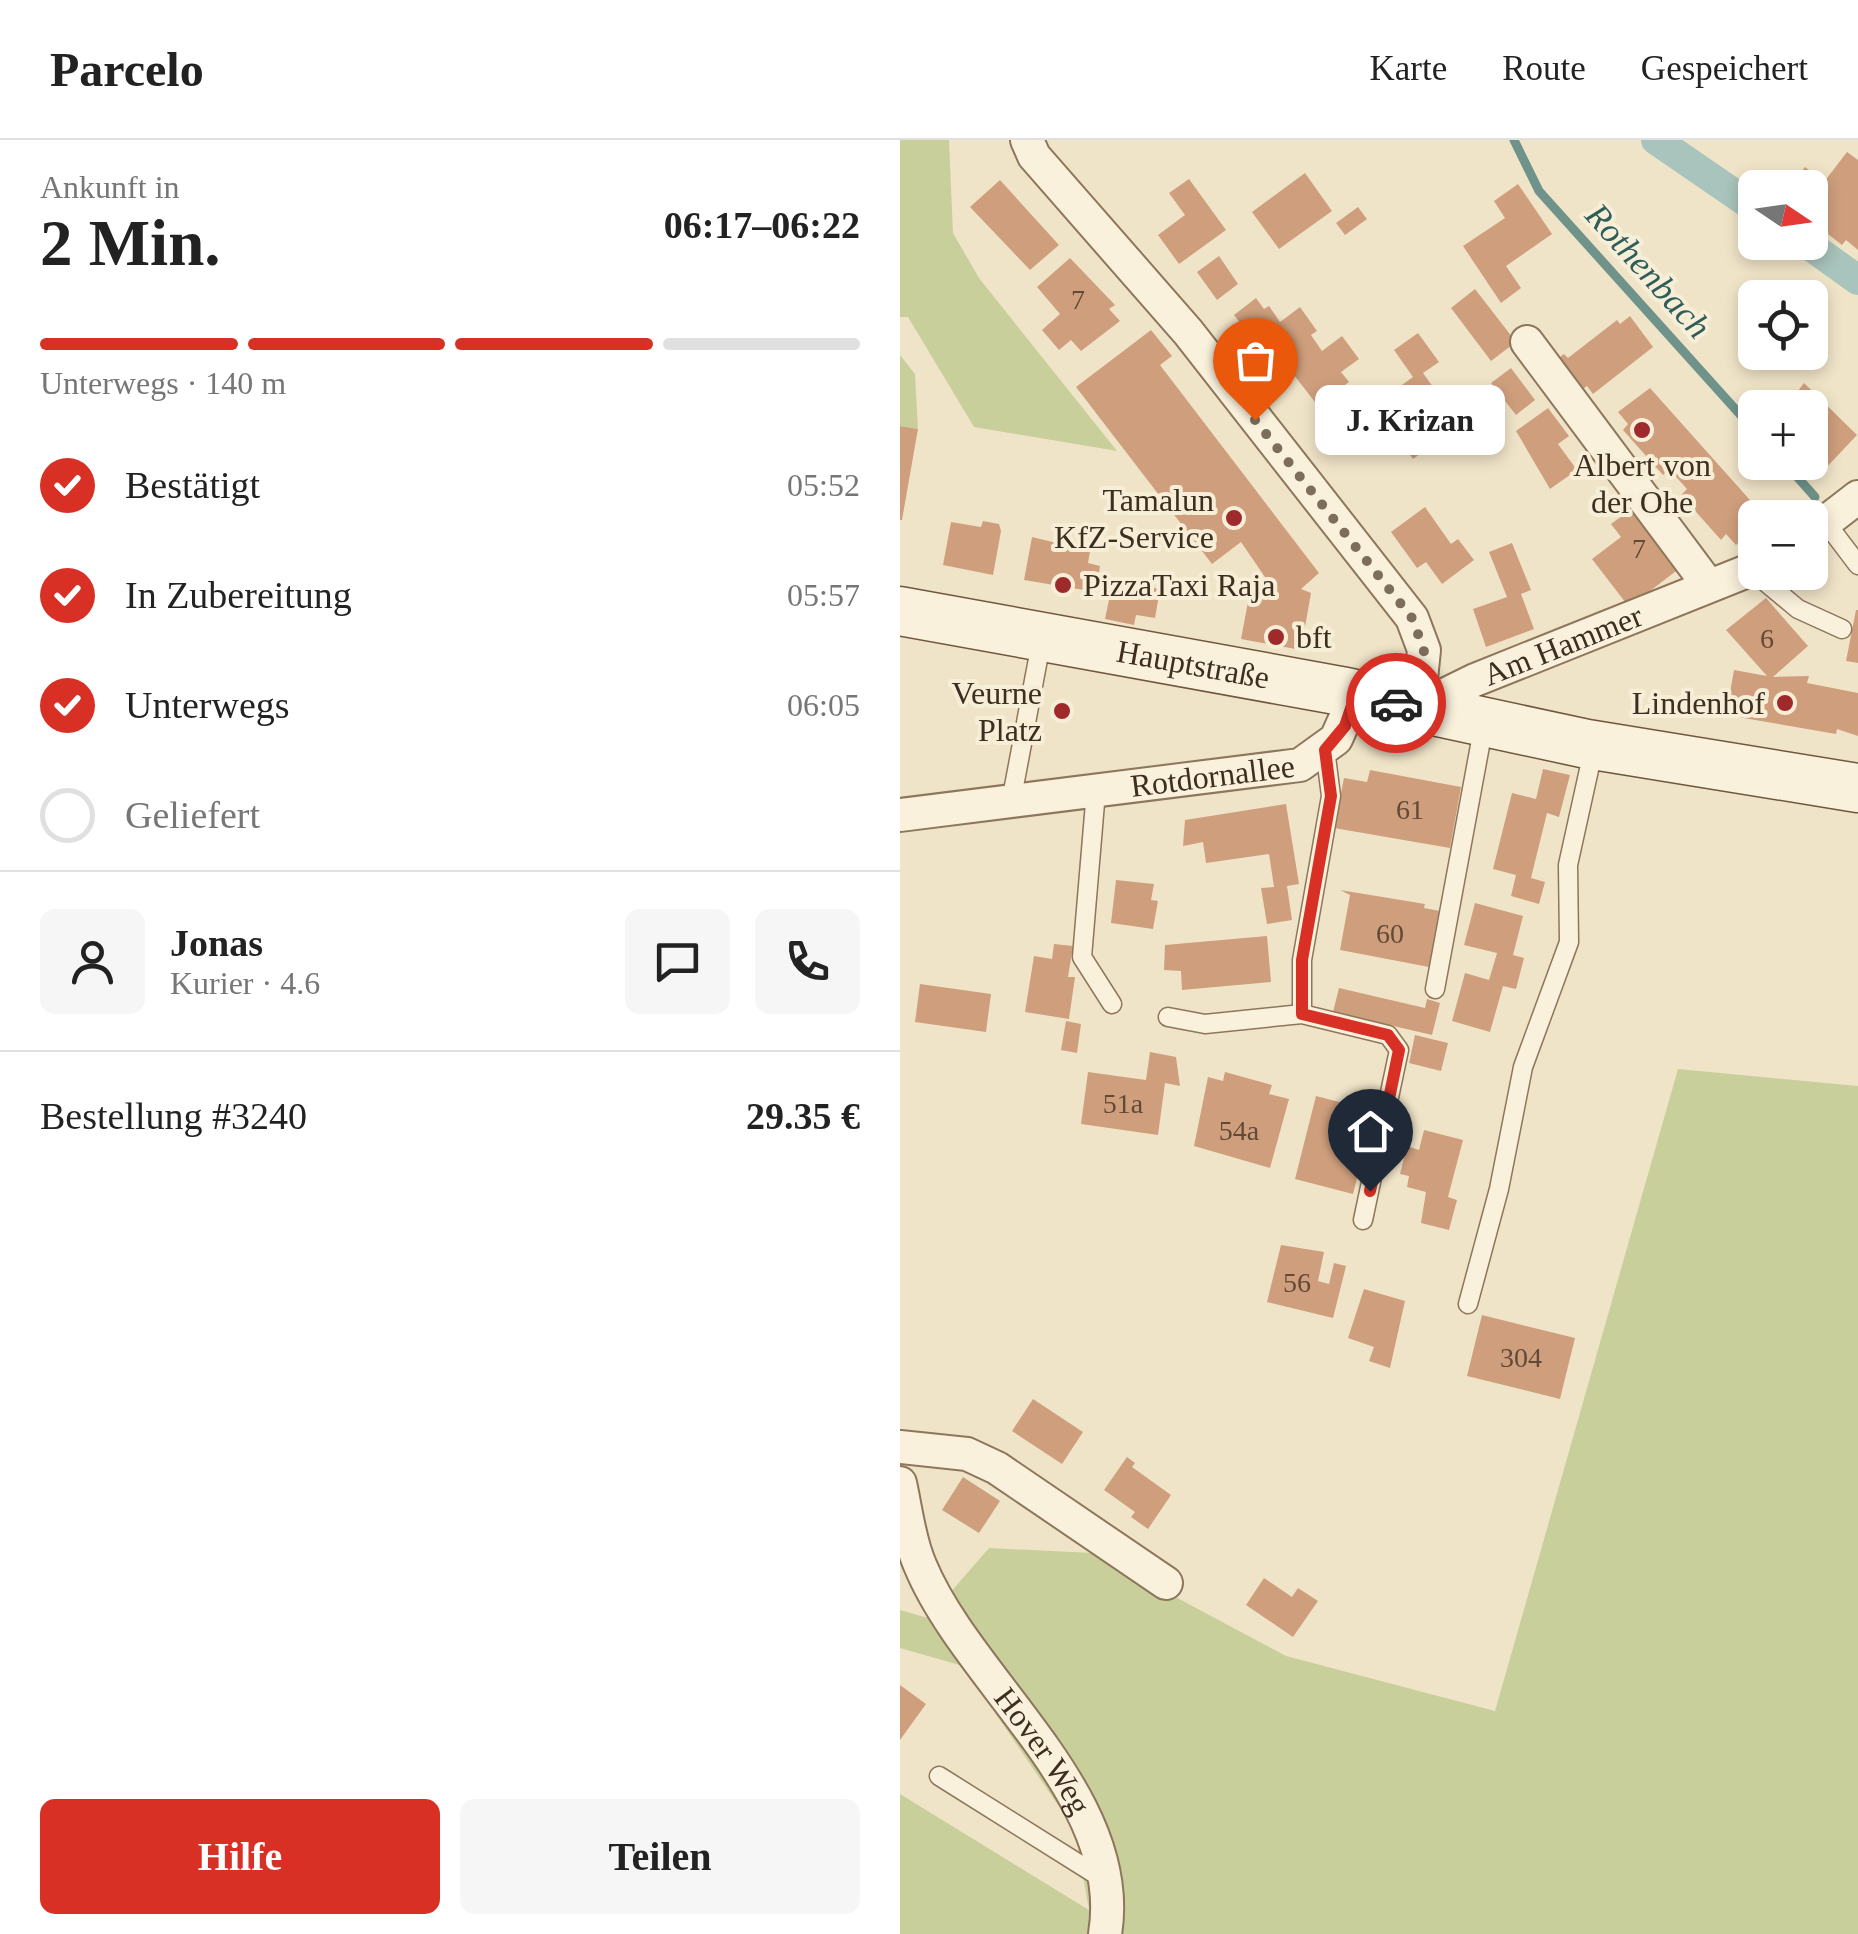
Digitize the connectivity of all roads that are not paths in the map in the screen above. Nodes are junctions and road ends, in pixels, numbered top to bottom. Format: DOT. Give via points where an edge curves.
graph roads {
  1 [pos="1026,140"];
  2 [pos="1527,342"];
  3 [pos="1858,497"];
  4 [pos="1828,521"];
  5 [pos="1828,538"];
  6 [pos="1858,566"];
  7 [pos="1738,575"];
  8 [pos="1710,586"];
  9 [pos="1777,590"];
  10 [pos="900,611"];
  11 [pos="1842,629"];
  12 [pos="1042,637"];
  13 [pos="1356,694"];
  14 [pos="1418,708"];
  15 [pos="1484,723"];
  16 [pos="1595,745"];
  17 [pos="1325,750"];
  18 [pos="1858,788"];
  19 [pos="1096,792"];
  20 [pos="1011,802"];
  21 [pos="900,815"];
  22 [pos="1435,988"];
  23 [pos="1112,1004"];
  24 [pos="1302,1014"];
  25 [pos="1168,1017"];
  26 [pos="1363,1220"];
  27 [pos="1468,1304"];
  28 [pos="900,1447"];
  29 [pos="900,1483"];
  30 [pos="1166,1583"];
  31 [pos="915,1587"];
  32 [pos="939,1776"];
  33 [pos="1103,1879"];
  34 [pos="1105,1934"];
  1 -- 14 [label="street" via="1188,332 1412,618 1424,650"];
  2 -- 8 [label="street"];
  3 -- 4 [label="street"];
  5 -- 6 [label="lane"];
  7 -- 8 [label="street, Am Hammer"];
  8 -- 14 [label="street, Am Hammer"];
  9 -- 11 [label="lane" via="1798,609"];
  10 -- 12 [label="main road, Hauptstraße"];
  12 -- 13 [label="main road, Hauptstraße"];
  12 -- 20 [label="lane"];
  13 -- 14 [label="main road, Hauptstraße"];
  13 -- 17 [label="street, Rotdornallee" via="1345,726"];
  14 -- 15 [label="main road, Hauptstraße"];
  15 -- 16 [label="main road, Hauptstraße"];
  15 -- 22 [label="lane"];
  16 -- 18 [label="main road, Hauptstraße"];
  16 -- 27 [label="lane" via="1568,865 1568,942 1523,1068"];
  17 -- 19 [label="street, Rotdornallee" via="1300,765"];
  17 -- 24 [label="lane, Rotdornallee" via="1331,796 1302,960"];
  19 -- 20 [label="street, Rotdornallee"];
  19 -- 23 [label="lane, Rotdornallee" via="1082,957"];
  20 -- 21 [label="street, Rotdornallee"];
  24 -- 25 [label="lane" via="1205,1024"];
  24 -- 26 [label="lane" via="1388,1035 1399,1050"];
  28 -- 30 [label="street" via="967,1454 997,1468"];
  29 -- 31 [label="street, Hover Weg" via="920,1564"];
  31 -- 33 [label="street, Hover Weg" via="1072,1792"];
  32 -- 33 [label="lane"];
  33 -- 34 [label="street, Hover Weg"];
}
